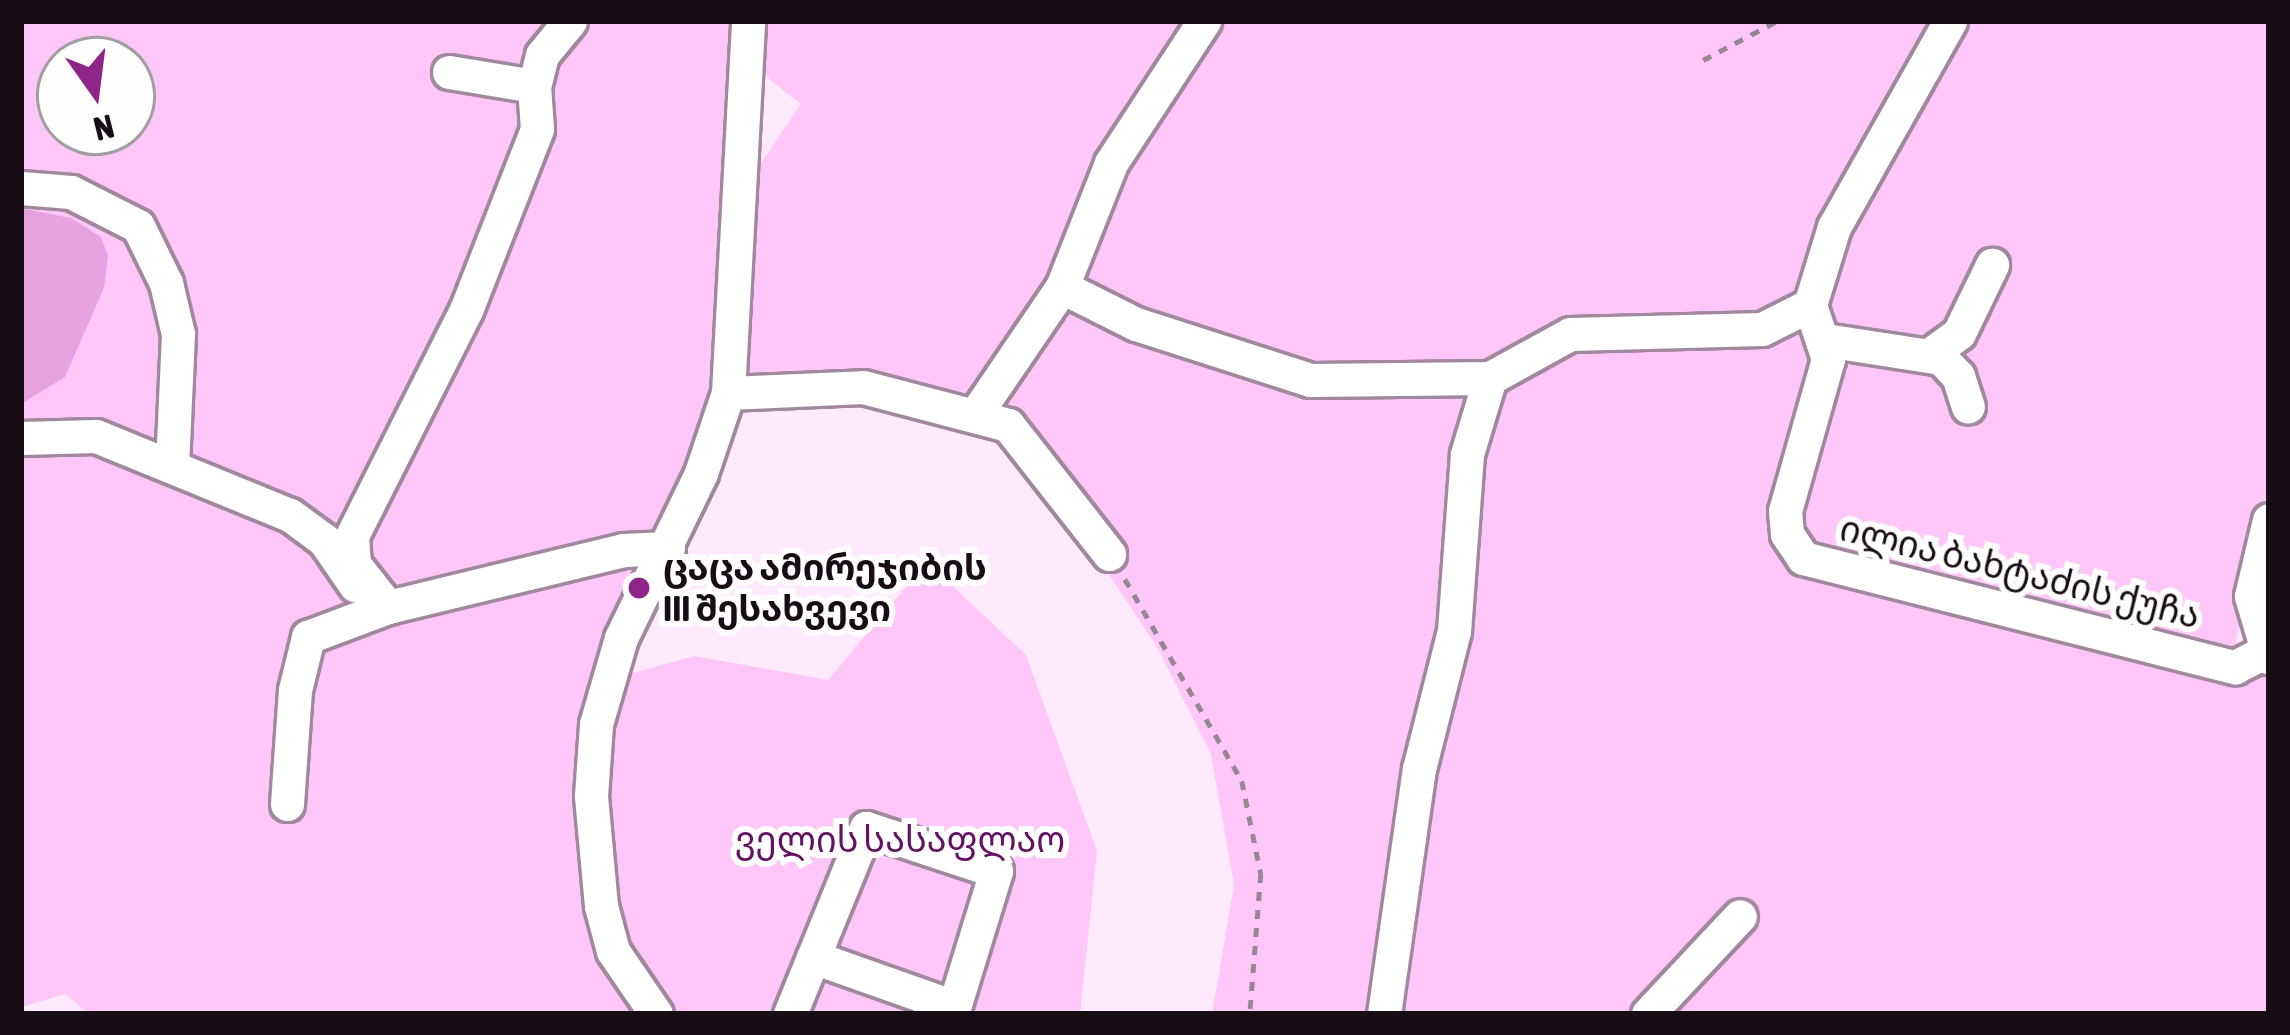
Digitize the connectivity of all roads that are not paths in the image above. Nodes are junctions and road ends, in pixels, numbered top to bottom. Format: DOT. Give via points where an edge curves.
graph roads {
  1 [pos="570,21"];
  2 [pos="748,21"];
  3 [pos="1204,21"];
  4 [pos="1950,21"];
  5 [pos="449,72"];
  6 [pos="534,86"];
  7 [pos="21,188"];
  8 [pos="1992,265"];
  9 [pos="1062,287"];
  10 [pos="1810,305"];
  11 [pos="1826,340"];
  12 [pos="1929,355"];
  13 [pos="1490,378"];
  14 [pos="728,393"];
  15 [pos="1968,406"];
  16 [pos="977,412"];
  17 [pos="21,438"];
  18 [pos="172,464"];
  19 [pos="2269,520"];
  20 [pos="668,548"];
  21 [pos="1109,554"];
  22 [pos="388,607"];
  23 [pos="2267,655"];
  24 [pos="287,804"];
  25 [pos="1740,916"];
  26 [pos="813,957"];
  27 [pos="953,1010"];
  28 [pos="661,1011"];
  29 [pos="790,1014"];
  30 [pos="1384,1014"];
  31 [pos="1648,1014"];
  1 -- 6 [label="street" via="542,55"];
  2 -- 14 [label="street"];
  3 -- 9 [label="street" via="1112,163"];
  4 -- 10 [label="street" via="1834,227"];
  5 -- 6 [label="street"];
  6 -- 22 [label="street" via="538,129 466,310 352,536 354,563"];
  7 -- 18 [label="street" via="71,192 138,226 166,283 178,334"];
  8 -- 12 [label="street" via="1960,333"];
  9 -- 13 [label="street" via="1136,324 1310,380"];
  9 -- 16 [label="street" via="1009,354"];
  10 -- 11 [label="street"];
  10 -- 13 [label="street" via="1762,329 1570,334"];
  11 -- 12 [label="street"];
  11 -- 23 [label="street, ილია ბახტაძის ქუჩა" via="1818,407 1785,511 1787,534 1803,558 2236,667"];
  12 -- 15 [label="street" via="1958,376"];
  13 -- 30 [label="street" via="1467,454 1454,631 1419,769"];
  14 -- 16 [label="street" via="863,387"];
  14 -- 20 [label="street"];
  16 -- 21 [label="street" via="1008,425"];
  17 -- 18 [label="street" via="96,436"];
  18 -- 22 [label="street" via="290,515 324,540 366,596"];
  19 -- 23 [label="street, ილია ბახტაძის ქუჩა" via="2251,596"];
  20 -- 22 [label="street" via="623,550"];
  20 -- 28 [label="street" via="621,638 596,724 591,796 613,952"];
  22 -- 24 [label="street" via="308,637 295,690"];
  25 -- 31 [label="street"];
  26 -- 27 [label="street"];
  26 -- 27 [label="street" via="866,829 995,872"];
  26 -- 29 [label="street"];
}
